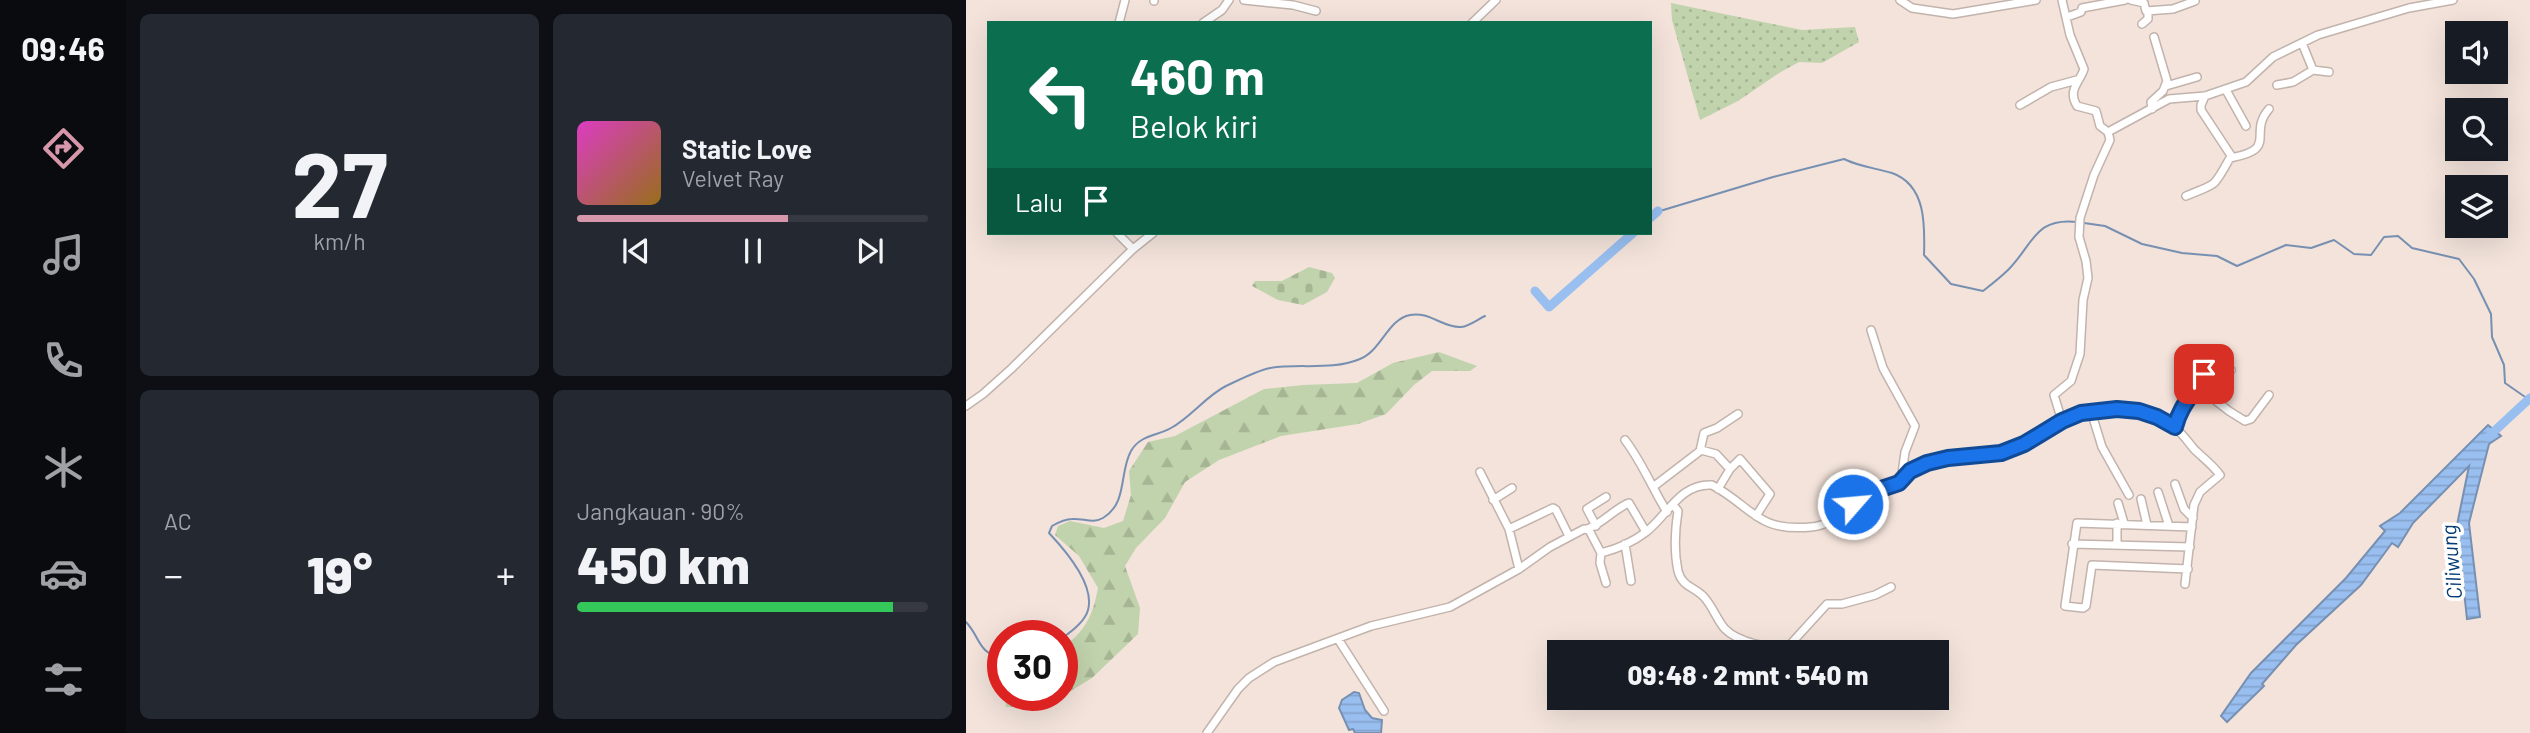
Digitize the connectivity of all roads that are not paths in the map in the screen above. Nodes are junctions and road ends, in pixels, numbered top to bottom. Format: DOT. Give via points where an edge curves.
graph roads {
  1 [pos="1125,0"];
  2 [pos="1228,0"];
  3 [pos="1244,0"];
  4 [pos="1496,0"];
  5 [pos="1900,0"];
  6 [pos="2036,0"];
  7 [pos="2062,0"];
  8 [pos="2125,0"];
  9 [pos="2131,0"];
  10 [pos="2453,0"];
  11 [pos="2195,1"];
  12 [pos="1315,11"];
  13 [pos="2148,11"];
  14 [pos="2067,17"];
  15 [pos="1120,21"];
  16 [pos="1206,21"];
  17 [pos="1474,21"];
  18 [pos="2142,24"];
  19 [pos="2154,37"];
  20 [pos="2302,43"];
  21 [pos="2314,70"];
  22 [pos="2329,72"];
  23 [pos="2197,77"];
  24 [pos="2077,80"];
  25 [pos="2277,85"];
  26 [pos="2166,86"];
  27 [pos="2226,89"];
  28 [pos="2205,96"];
  29 [pos="2020,105"];
  30 [pos="2152,109"];
  31 [pos="2269,109"];
  32 [pos="2246,125"];
  33 [pos="2108,132"];
  34 [pos="2232,157"];
  35 [pos="2186,196"];
  36 [pos="1119,235"];
  37 [pos="1150,235"];
  38 [pos="1133,249"];
  39 [pos="1871,330"];
  40 [pos="2228,354"];
  41 [pos="2231,370"];
  42 [pos="2198,387"];
  43 [pos="2269,395"];
  44 [pos="2209,396"];
  45 [pos="966,406"];
  46 [pos="2091,411"];
  47 [pos="1738,414"];
  48 [pos="2062,421"];
  49 [pos="2175,427"];
  50 [pos="1625,440"];
  51 [pos="1701,450"];
  52 [pos="1730,468"];
  53 [pos="1480,472"];
  54 [pos="1901,481"];
  55 [pos="2175,484"];
  56 [pos="1653,486"];
  57 [pos="1512,488"];
  58 [pos="1718,489"];
  59 [pos="2158,492"];
  60 [pos="2129,495"];
  61 [pos="1606,497"];
  62 [pos="2141,499"];
  63 [pos="1493,500"];
  64 [pos="2118,503"];
  65 [pos="1673,505"];
  66 [pos="1667,512"];
  67 [pos="1756,516"];
  68 [pos="2192,522"];
  69 [pos="2121,523"];
  70 [pos="2147,525"];
  71 [pos="1595,526"];
  72 [pos="2169,526"];
  73 [pos="1509,529"];
  74 [pos="1587,529"];
  75 [pos="1646,532"];
  76 [pos="1569,536"];
  77 [pos="1625,544"];
  78 [pos="2072,544"];
  79 [pos="2117,544"];
  80 [pos="2190,547"];
  81 [pos="1601,553"];
  82 [pos="1519,569"];
  83 [pos="2188,569"];
  84 [pos="1631,580"];
  85 [pos="1605,583"];
  86 [pos="2185,584"];
  87 [pos="1891,587"];
  88 [pos="1338,639"];
  89 [pos="1384,711"];
  90 [pos="1207,733"];
  1 -- 15 [label="street"];
  2 -- 16 [label="street"];
  3 -- 12 [label="street"];
  4 -- 17 [label="street"];
  5 -- 6 [label="street" via="1912,8 1953,14"];
  7 -- 14 [label="street"];
  8 -- 14 [label="street" via="2088,5"];
  9 -- 13 [label="street" via="2144,3"];
  10 -- 20 [label="street" via="2350,24"];
  11 -- 13 [label="street" via="2176,9"];
  13 -- 18 [label="street"];
  14 -- 24 [label="street" via="2084,68"];
  19 -- 26 [label="street"];
  20 -- 21 [label="street"];
  20 -- 27 [label="street" via="2268,60 2246,82"];
  21 -- 22 [label="street"];
  21 -- 25 [label="street"];
  23 -- 26 [label="street"];
  24 -- 29 [label="street" via="2051,87"];
  24 -- 33 [label="street" via="2074,102 2095,110 2100,126"];
  26 -- 30 [label="street" via="2151,102"];
  27 -- 28 [label="street"];
  27 -- 32 [label="street"];
  28 -- 30 [label="street" via="2177,97"];
  28 -- 34 [label="street" via="2202,110"];
  30 -- 33 [label="street"];
  31 -- 34 [label="street" via="2261,119 2260,145 2249,154"];
  33 -- 48 [label="street" via="2080,218 2088,282 2080,354 2071,381 2054,395"];
  34 -- 35 [label="street" via="2212,186"];
  36 -- 38 [label="street"];
  37 -- 38 [label="street"];
  38 -- 45 [label="street" via="1012,369"];
  39 -- 54 [label="street" via="1883,368 1915,426"];
  40 -- 42 [label="street" via="2206,372"];
  41 -- 44 [label="street"];
  42 -- 44 [label="street"];
  42 -- 49 [label="street" via="2181,408"];
  43 -- 44 [label="street" via="2247,421"];
  46 -- 48 [label="street"];
  46 -- 49 [label="street" via="2144,412"];
  46 -- 60 [label="street" via="2102,447"];
  47 -- 51 [label="street" via="1703,434"];
  48 -- 54 [label="street" via="2009,450 1935,460"];
  49 -- 68 [label="street" via="2220,475 2196,498"];
  50 -- 56 [label="street"];
  51 -- 52 [label="street" via="1716,454"];
  51 -- 56 [label="street"];
  52 -- 58 [label="street"];
  52 -- 67 [label="street" via="1741,459 1769,493"];
  53 -- 63 [label="street"];
  54 -- 67 [label="street" via="1871,493 1816,527 1773,525"];
  55 -- 68 [label="street"];
  56 -- 66 [label="street"];
  57 -- 63 [label="street"];
  58 -- 65 [label="street" via="1709,485 1692,488"];
  58 -- 67 [label="street"];
  59 -- 72 [label="street"];
  61 -- 71 [label="street" via="1587,509"];
  62 -- 70 [label="street"];
  63 -- 73 [label="street"];
  64 -- 69 [label="street"];
  65 -- 66 [label="street"];
  65 -- 87 [label="street" via="1677,509 1681,579 1704,597 1728,631 1747,640 1787,648 1827,604 1842,604"];
  66 -- 75 [label="street"];
  68 -- 72 [label="street"];
  68 -- 80 [label="street"];
  69 -- 70 [label="street"];
  69 -- 78 [label="street" via="2078,522"];
  69 -- 79 [label="street"];
  70 -- 72 [label="street"];
  71 -- 74 [label="street"];
  71 -- 75 [label="street" via="1629,503"];
  73 -- 76 [label="street" via="1553,508"];
  73 -- 82 [label="street"];
  74 -- 76 [label="street"];
  74 -- 81 [label="street"];
  75 -- 77 [label="street"];
  76 -- 82 [label="street"];
  77 -- 81 [label="street"];
  77 -- 84 [label="street"];
  78 -- 79 [label="street"];
  78 -- 83 [label="street" via="2066,608 2086,606 2092,565"];
  79 -- 80 [label="street"];
  80 -- 83 [label="street"];
  81 -- 85 [label="street"];
  82 -- 88 [label="street" via="1438,611 1398,618"];
  83 -- 86 [label="street"];
  88 -- 89 [label="street"];
  88 -- 90 [label="street" via="1274,662 1249,678"];
}
